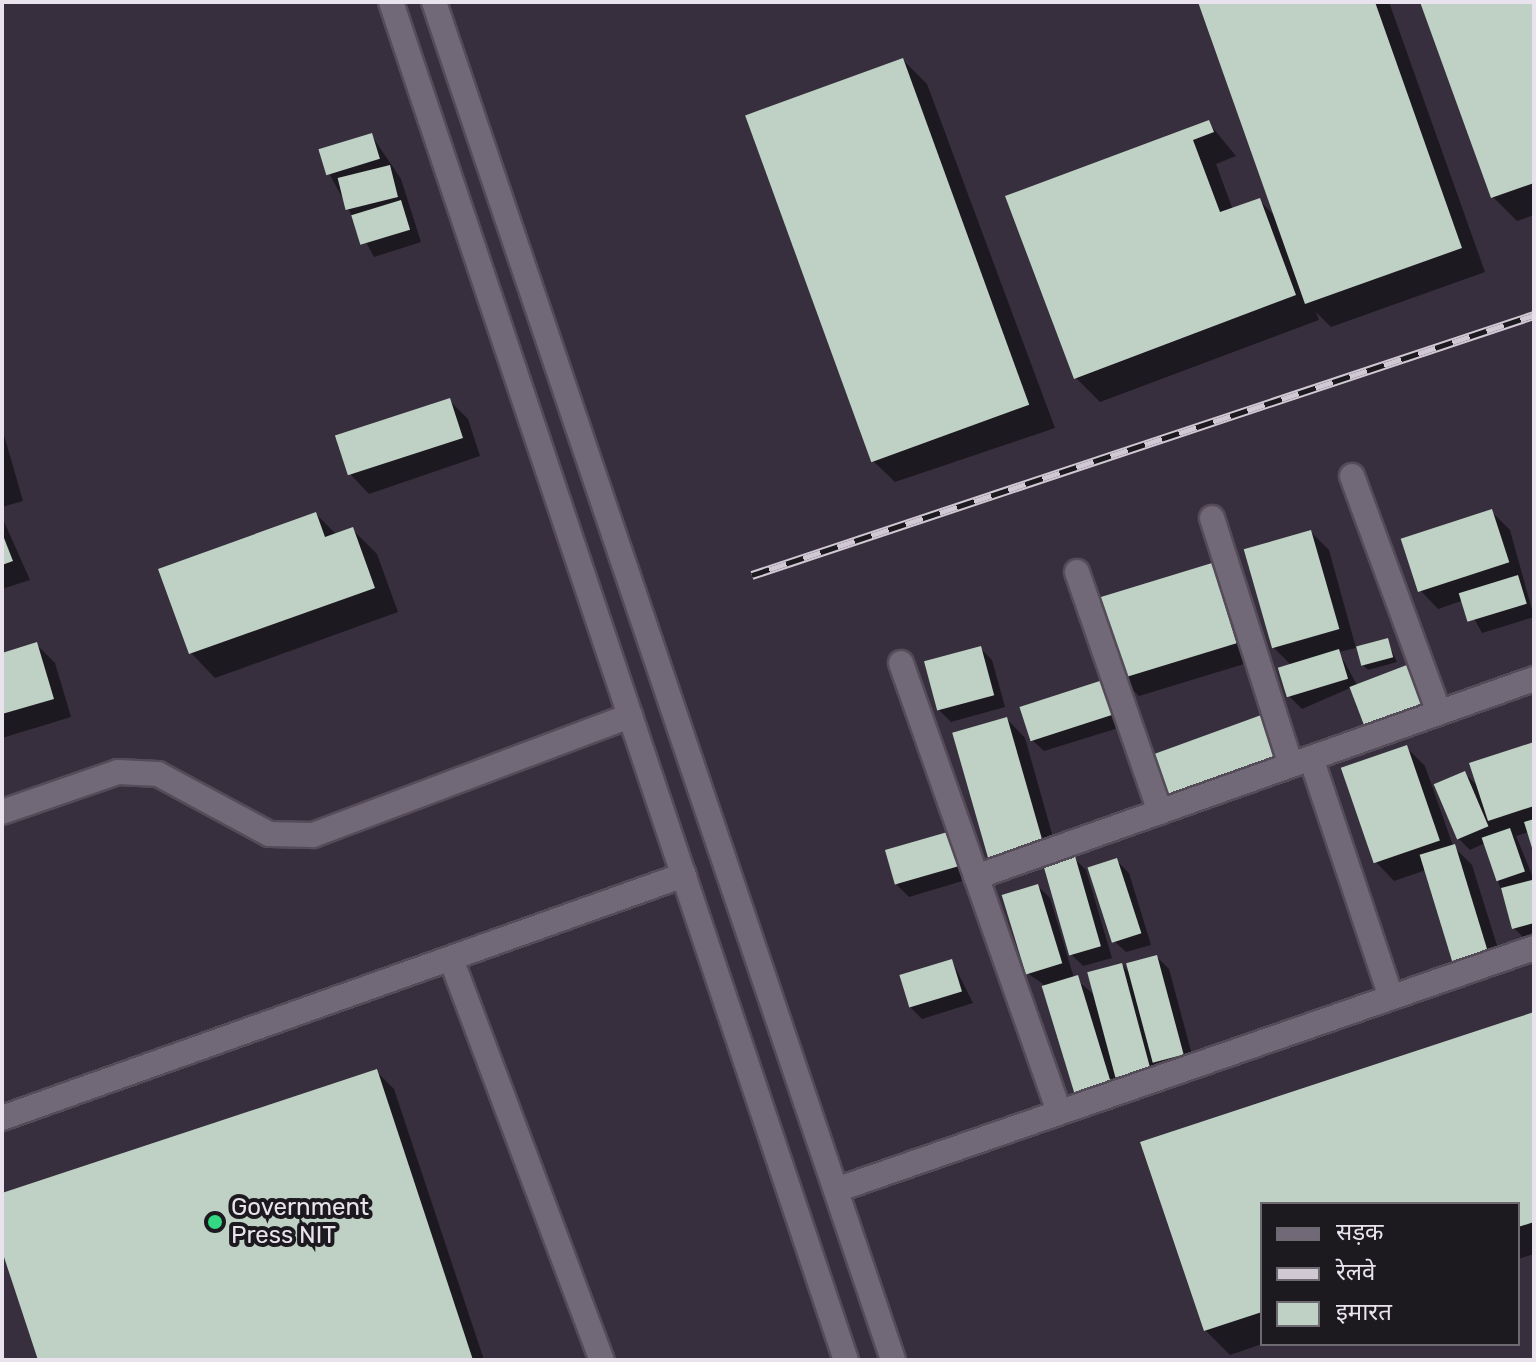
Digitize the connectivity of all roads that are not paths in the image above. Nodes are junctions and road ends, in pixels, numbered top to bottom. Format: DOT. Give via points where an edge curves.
graph roads {
  1 [pos="391,2"];
  2 [pos="434,2"];
  3 [pos="1352,476"];
  4 [pos="1212,518"];
  5 [pos="1077,572"];
  6 [pos="901,663"];
  7 [pos="1534,679"];
  8 [pos="1439,713"];
  9 [pos="630,716"];
  10 [pos="1301,762"];
  11 [pos="2,812"];
  12 [pos="1160,812"];
  13 [pos="684,875"];
  14 [pos="976,877"];
  15 [pos="1534,948"];
  16 [pos="451,959"];
  17 [pos="1391,997"];
  18 [pos="1059,1112"];
  19 [pos="2,1118"];
  20 [pos="836,1190"];
  21 [pos="602,1360"];
  22 [pos="846,1360"];
  23 [pos="893,1360"];
  1 -- 9 [label="street"];
  2 -- 20 [label="street"];
  3 -- 8 [label="street"];
  4 -- 10 [label="street"];
  5 -- 12 [label="street"];
  6 -- 14 [label="street"];
  7 -- 8 [label="street"];
  8 -- 10 [label="street"];
  9 -- 11 [label="street" via="313,835 269,834 158,774 118,772"];
  9 -- 13 [label="street"];
  10 -- 12 [label="street"];
  10 -- 17 [label="street"];
  12 -- 14 [label="street"];
  13 -- 16 [label="street"];
  13 -- 22 [label="street"];
  14 -- 18 [label="street"];
  15 -- 17 [label="street"];
  16 -- 19 [label="street" via="412,967"];
  16 -- 21 [label="street"];
  17 -- 18 [label="street"];
  18 -- 20 [label="street"];
  20 -- 23 [label="street"];
}
